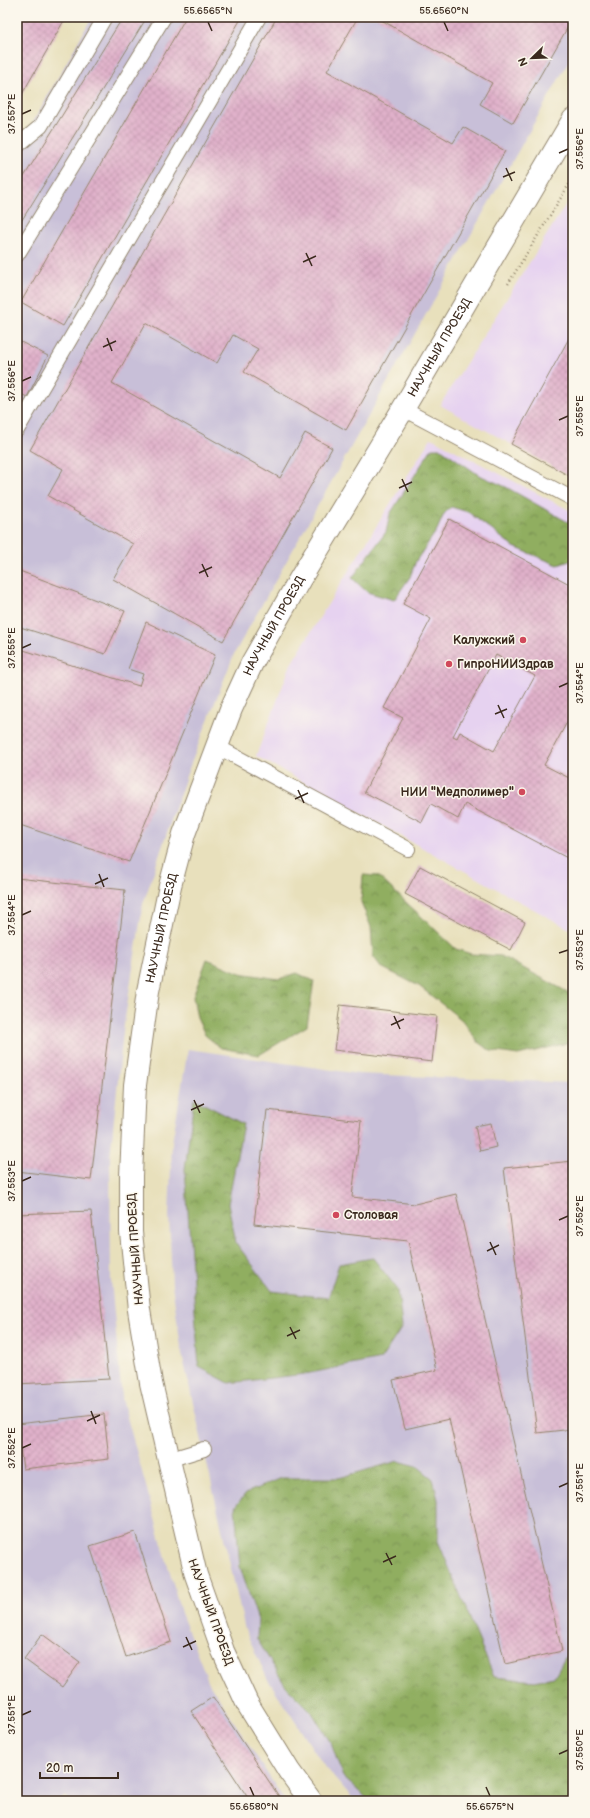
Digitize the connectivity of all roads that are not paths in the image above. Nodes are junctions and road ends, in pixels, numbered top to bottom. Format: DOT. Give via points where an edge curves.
graph roads {
  1 [pos="104,17"];
  2 [pos="164,17"];
  3 [pos="259,17"];
  4 [pos="573,120"];
  5 [pos="17,146"];
  6 [pos="17,255"];
  7 [pos="403,409"];
  8 [pos="17,430"];
  9 [pos="573,498"];
  10 [pos="218,747"];
  11 [pos="408,849"];
  12 [pos="204,1449"];
  13 [pos="168,1460"];
  14 [pos="311,1801"];
  1 -- 5 [label="lane" via="41,126"];
  2 -- 6 [label="lane"];
  3 -- 8 [label="lane"];
  4 -- 7 [label="street, НАУЧНЫЙ ПРОЕЗД"];
  7 -- 9 [label="lane"];
  7 -- 10 [label="street, НАУЧНЫЙ ПРОЕЗД" via="252,663 231,709"];
  10 -- 11 [label="lane"];
  10 -- 13 [label="street, НАУЧНЫЙ ПРОЕЗД" via="184,834 170,886 148,991 135,1085 131,1176 132,1232 140,1317"];
  12 -- 13 [label="lane"];
  13 -- 14 [label="street, НАУЧНЫЙ ПРОЕЗД" via="196,1575 223,1651 247,1703 289,1771"];
}
